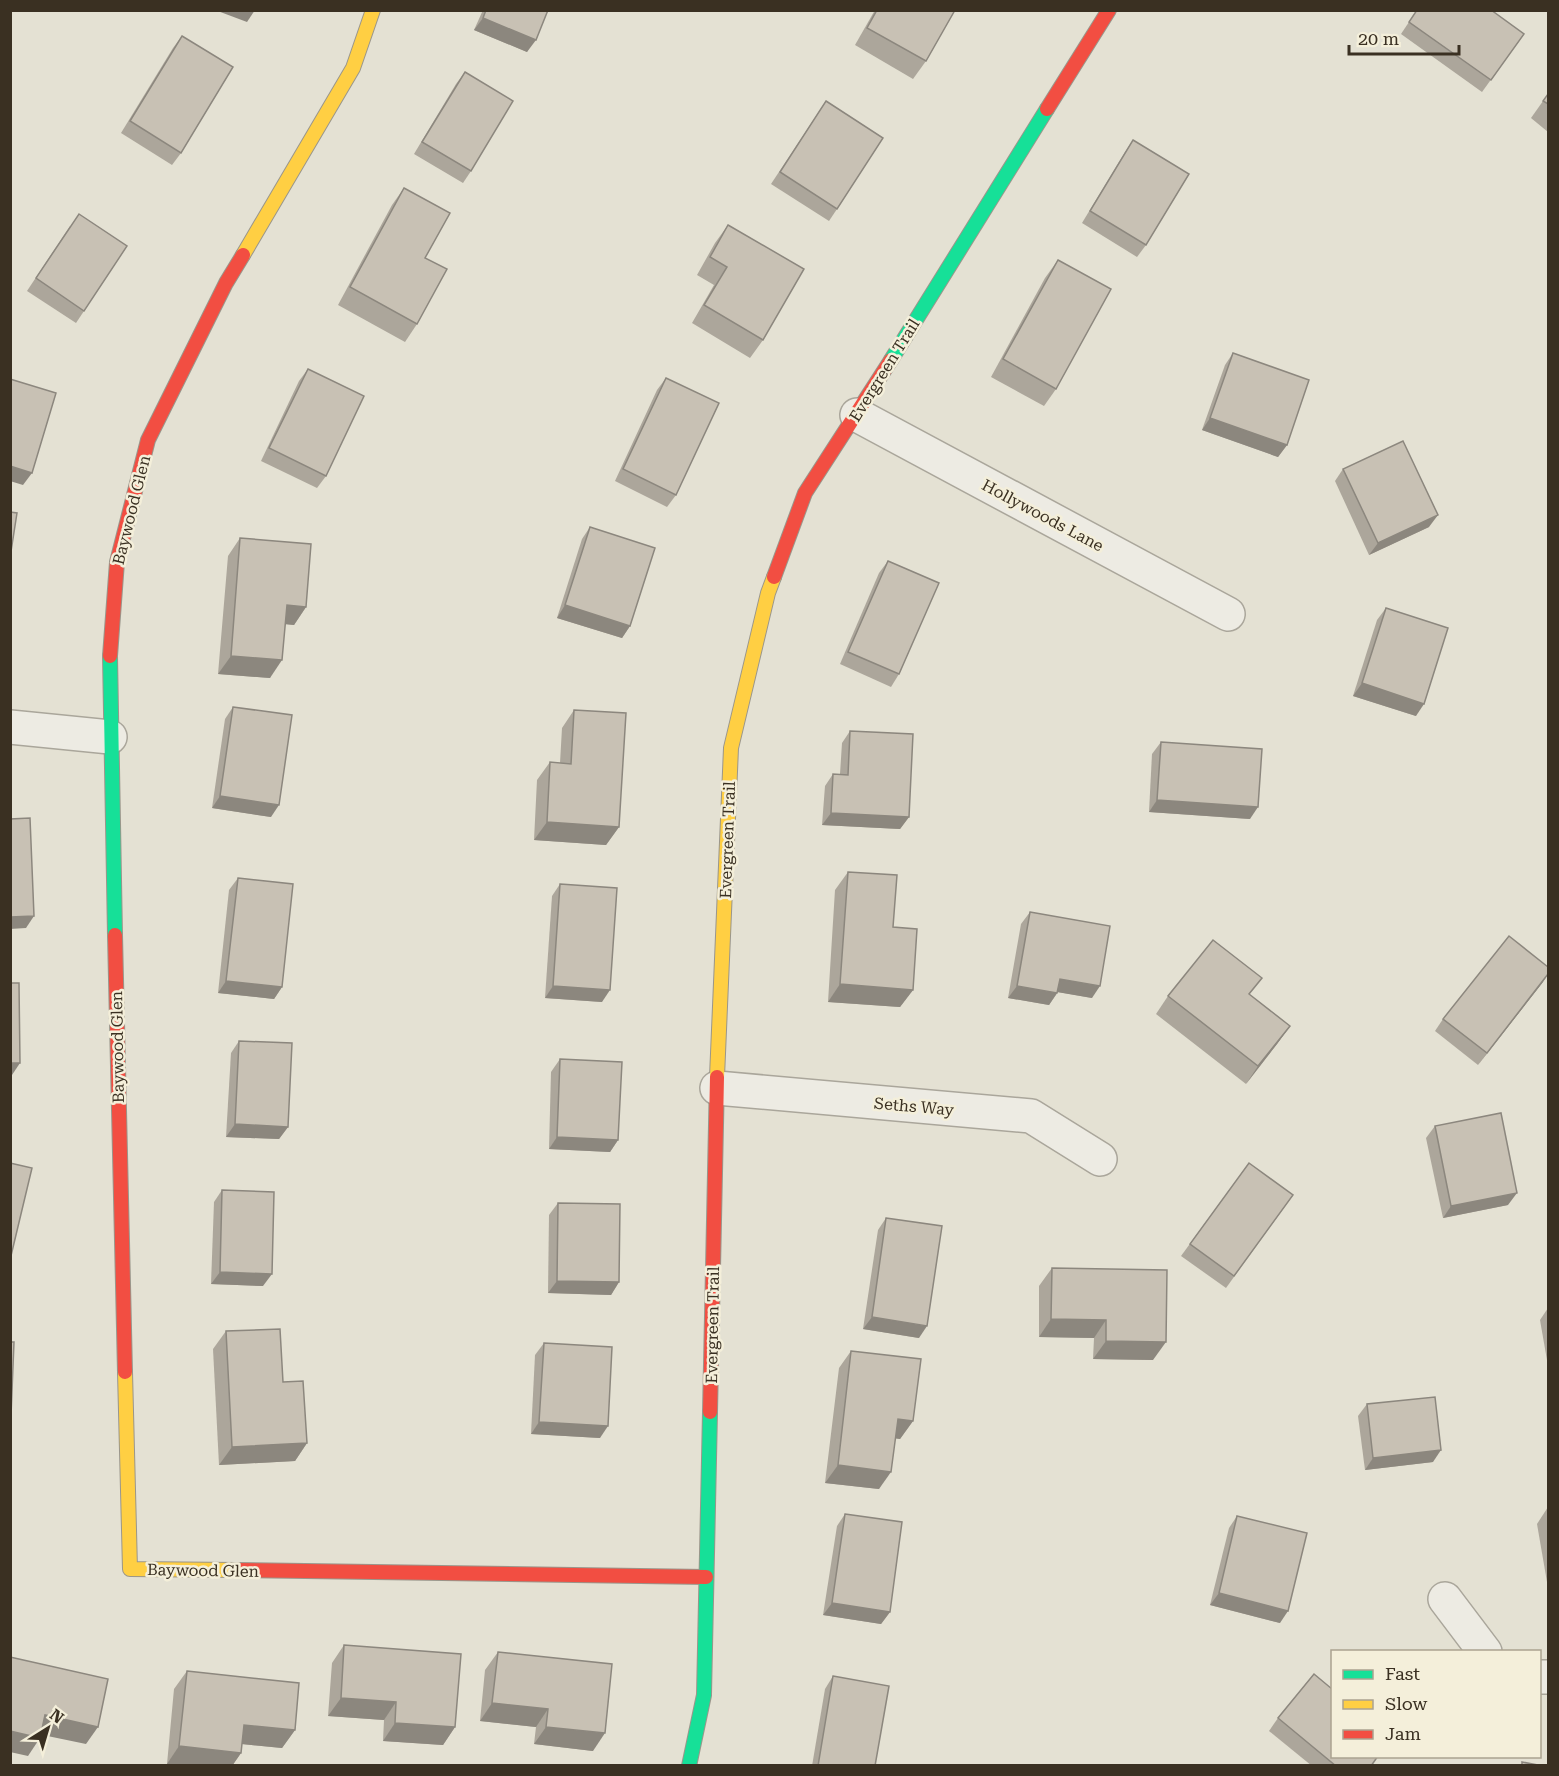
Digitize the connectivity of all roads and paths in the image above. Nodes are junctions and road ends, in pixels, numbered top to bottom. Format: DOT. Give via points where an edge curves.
graph roads {
  1 [pos="373,10"];
  2 [pos="1109,10"];
  3 [pos="857,415"];
  4 [pos="1228,614"];
  5 [pos="10,727"];
  6 [pos="110,737"];
  7 [pos="717,1088"];
  8 [pos="1100,1159"];
  9 [pos="706,1576"];
  10 [pos="1445,1599"];
  11 [pos="1483,1650"];
  12 [pos="689,1766"];
  1 -- 6 [label="street, Baywood Glen" via="353,68 226,283 148,440 117,562 110,646"];
  2 -- 3 [label="street, Evergreen Trail"];
  3 -- 4 [label="street, Hollywoods Lane"];
  3 -- 7 [label="street, Evergreen Trail" via="805,493 768,593 731,748"];
  5 -- 6 [label="street"];
  6 -- 9 [label="street, Baywood Glen" via="130,1569"];
  7 -- 8 [label="street, Seths Way" via="1031,1116"];
  7 -- 9 [label="street, Evergreen Trail"];
  9 -- 12 [label="street, Evergreen Trail" via="704,1695"];
  10 -- 11 [label="street"];
}
